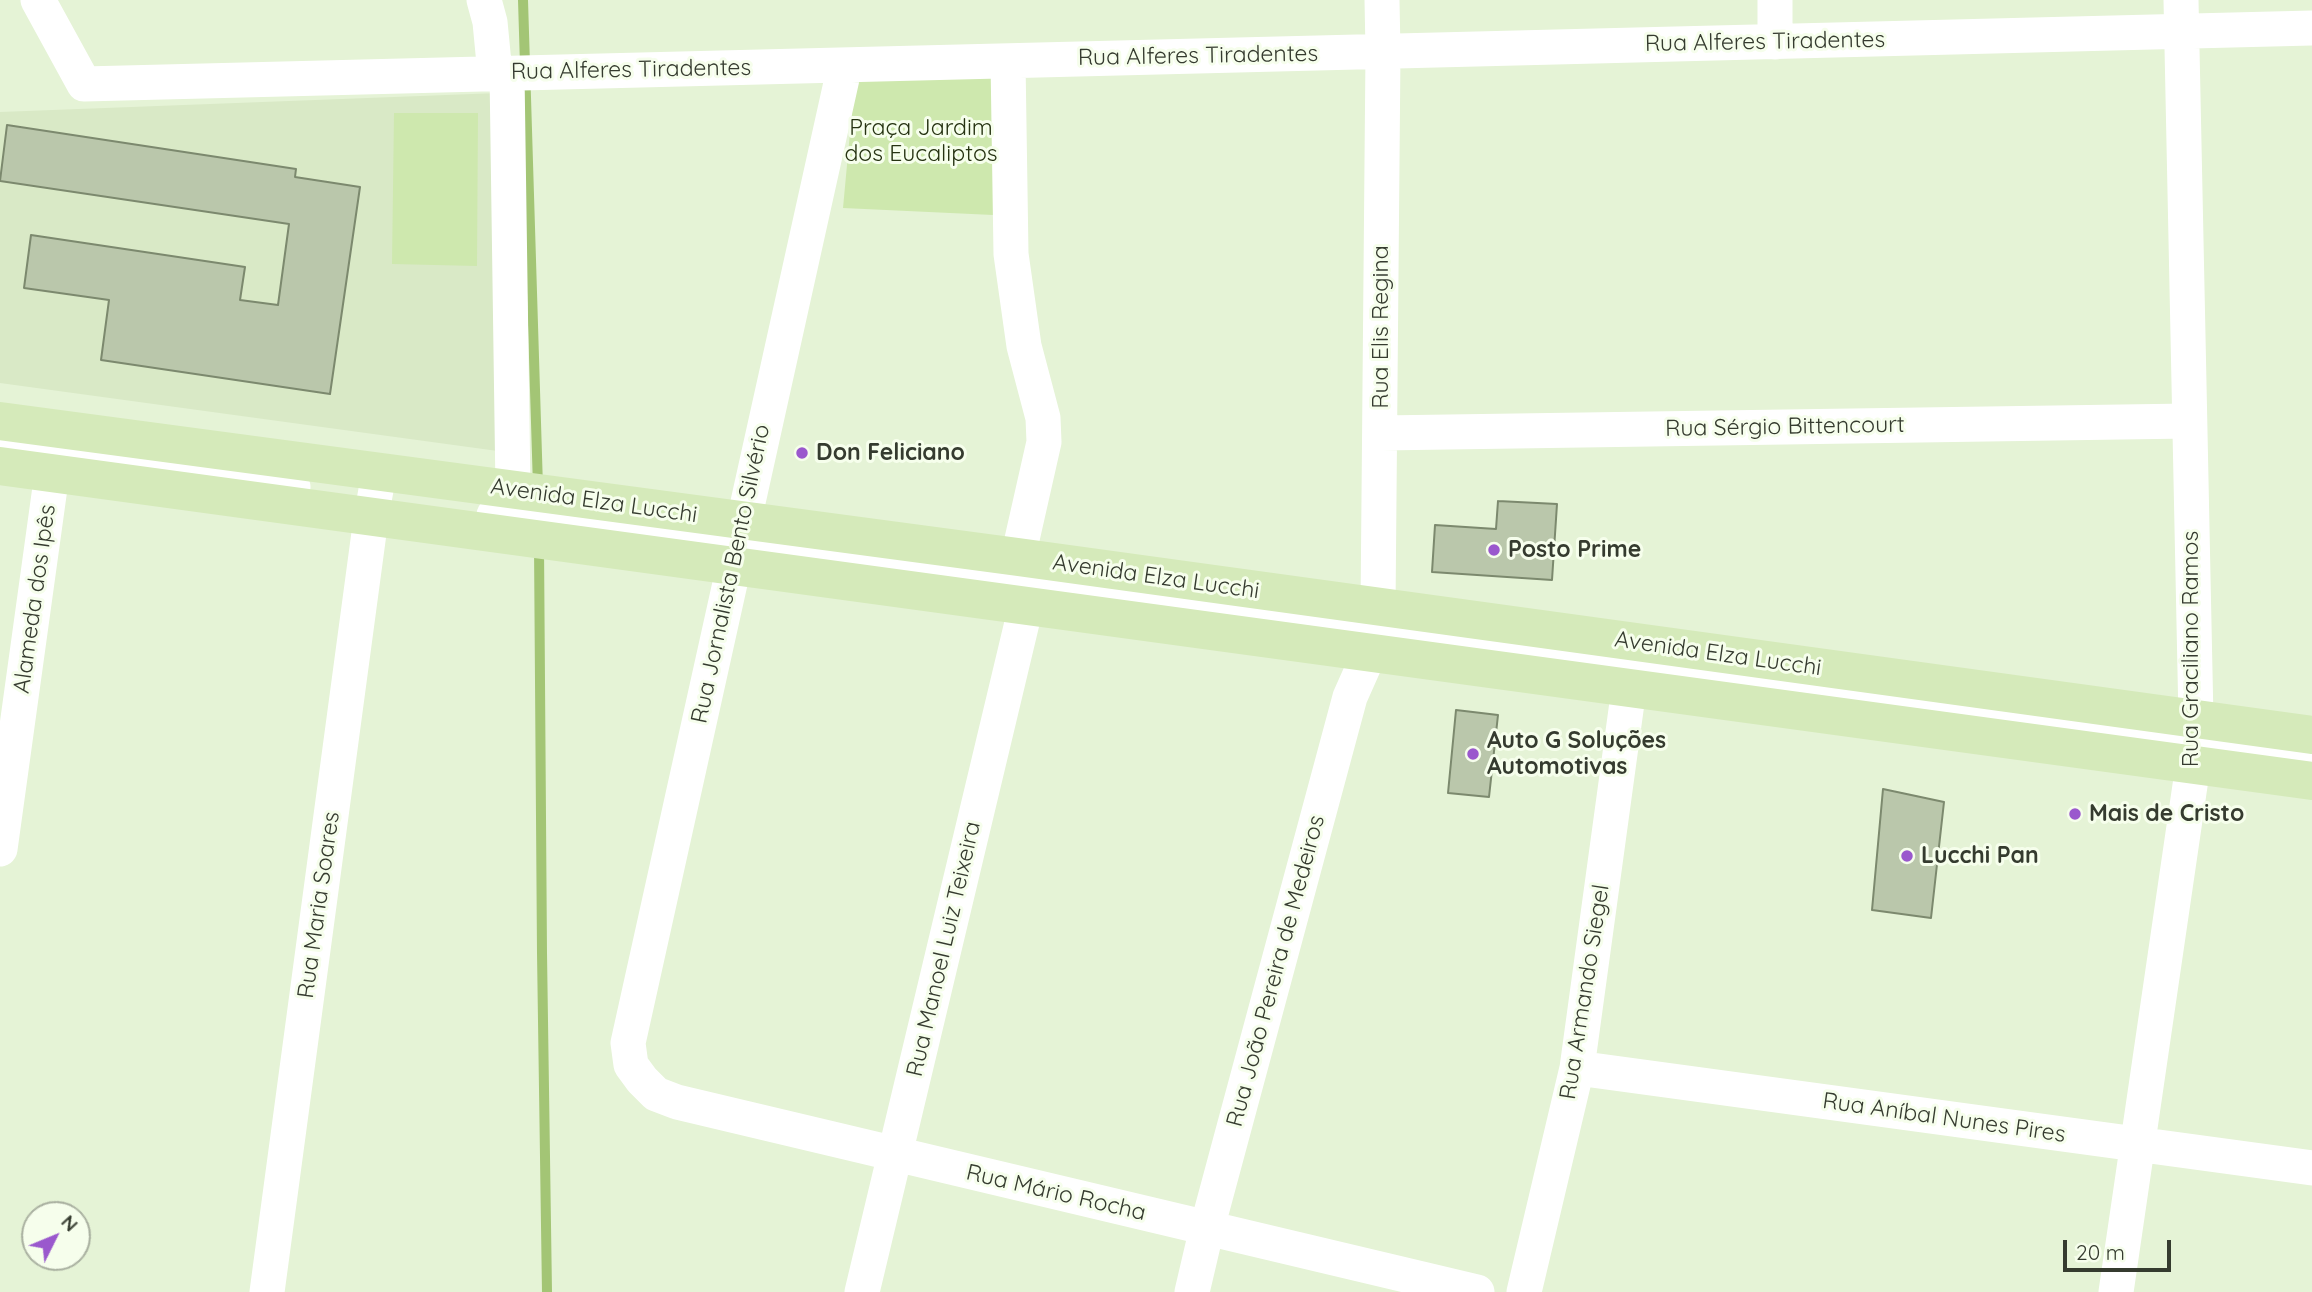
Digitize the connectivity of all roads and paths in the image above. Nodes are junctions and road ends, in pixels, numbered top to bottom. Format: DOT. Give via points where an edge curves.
graph roads {
  1 [pos="38,0"];
  2 [pos="484,0"];
  3 [pos="1382,0"];
  4 [pos="1775,0"];
  5 [pos="2181,15"];
  6 [pos="2312,28"];
  7 [pos="1775,41"];
  8 [pos="1383,51"];
  9 [pos="1008,61"];
  10 [pos="845,65"];
  11 [pos="504,73"];
  12 [pos="0,421"];
  13 [pos="2189,421"];
  14 [pos="1381,433"];
  15 [pos="0,442"];
  16 [pos="0,466"];
  17 [pos="52,473"];
  18 [pos="374,497"];
  19 [pos="516,509"];
  20 [pos="737,544"];
  21 [pos="1018,557"];
  22 [pos="1026,606"];
  23 [pos="1374,630"];
  24 [pos="1629,688"];
  25 [pos="2312,735"];
  26 [pos="2195,742"];
  27 [pos="2312,758"];
  28 [pos="2312,781"];
  29 [pos="0,849"];
  30 [pos="1577,1068"];
  31 [pos="642,1080"];
  32 [pos="2138,1144"];
  33 [pos="895,1155"];
  34 [pos="2312,1168"];
  35 [pos="1207,1228"];
  36 [pos="267,1292"];
  37 [pos="862,1292"];
  38 [pos="1192,1292"];
  39 [pos="1477,1292"];
  40 [pos="1524,1292"];
  41 [pos="2116,1292"];
  1 -- 11 [label="street, Rua Alferes Tiradentes" via="84,84"];
  2 -- 11 [label="street"];
  3 -- 8 [label="street, Rua Elis Regina"];
  4 -- 7 [label="street"];
  5 -- 6 [label="street, Rua Alferes Tiradentes"];
  5 -- 7 [label="street, Rua Alferes Tiradentes"];
  5 -- 13 [label="street, Rua Graciliano Ramos"];
  7 -- 8 [label="street, Rua Alferes Tiradentes"];
  8 -- 9 [label="street, Rua Alferes Tiradentes"];
  8 -- 14 [label="street, Rua Elis Regina"];
  9 -- 10 [label="street, Rua Alferes Tiradentes"];
  9 -- 21 [label="street" via="1012,254 1024,346 1043,418 1044,442"];
  10 -- 11 [label="street, Rua Alferes Tiradentes"];
  10 -- 20 [label="street, Rua Jornalista Bento Silvério"];
  11 -- 19 [label="street"];
  12 -- 18 [label="main road, Avenida Elza Lucchi"];
  13 -- 14 [label="street, Rua Sérgio Bittencourt"];
  13 -- 26 [label="street, Rua Graciliano Ramos"];
  14 -- 23 [label="street, Rua Elis Regina"];
  15 -- 18 [label="street"];
  16 -- 17 [label="main road, Avenida Elza Lucchi"];
  17 -- 18 [label="main road, Avenida Elza Lucchi"];
  17 -- 29 [label="street, Alameda dos Ipês"];
  18 -- 19 [label="main road, Avenida Elza Lucchi"];
  18 -- 36 [label="street, Rua Maria Soares"];
  19 -- 20 [label="main road, Avenida Elza Lucchi" via="567,521"];
  20 -- 21 [label="main road, Avenida Elza Lucchi"];
  20 -- 22 [label="main road, Avenida Elza Lucchi"];
  20 -- 23 [label="street"];
  20 -- 31 [label="street, Rua Jornalista Bento Silvério" via="628,1043 631,1065"];
  21 -- 23 [label="main road, Avenida Elza Lucchi"];
  22 -- 23 [label="main road, Avenida Elza Lucchi"];
  22 -- 33 [label="street, Rua Manoel Luiz Teixeira"];
  23 -- 24 [label="main road, Avenida Elza Lucchi"];
  23 -- 26 [label="main road, Avenida Elza Lucchi"];
  23 -- 35 [label="street, Rua João Pereira de Medeiros" via="1350,697"];
  24 -- 26 [label="main road, Avenida Elza Lucchi"];
  24 -- 30 [label="street, Rua Armando Siegel"];
  25 -- 26 [label="main road, Avenida Elza Lucchi"];
  26 -- 27 [label="street"];
  26 -- 28 [label="main road, Avenida Elza Lucchi"];
  26 -- 32 [label="street, Rua Graciliano Ramos"];
  30 -- 32 [label="street, Rua Aníbal Nunes Pires"];
  30 -- 40 [label="street, Rua Armando Siegel"];
  31 -- 33 [label="street, Rua Mário Rocha" via="656,1094 677,1102"];
  32 -- 34 [label="street, Rua Aníbal Nunes Pires"];
  32 -- 41 [label="street, Rua Graciliano Ramos"];
  33 -- 35 [label="street, Rua Mário Rocha"];
  33 -- 37 [label="street, Rua Manoel Luiz Teixeira"];
  35 -- 38 [label="street, Rua João Pereira de Medeiros"];
  35 -- 39 [label="street, Rua Mário Rocha"];
}
